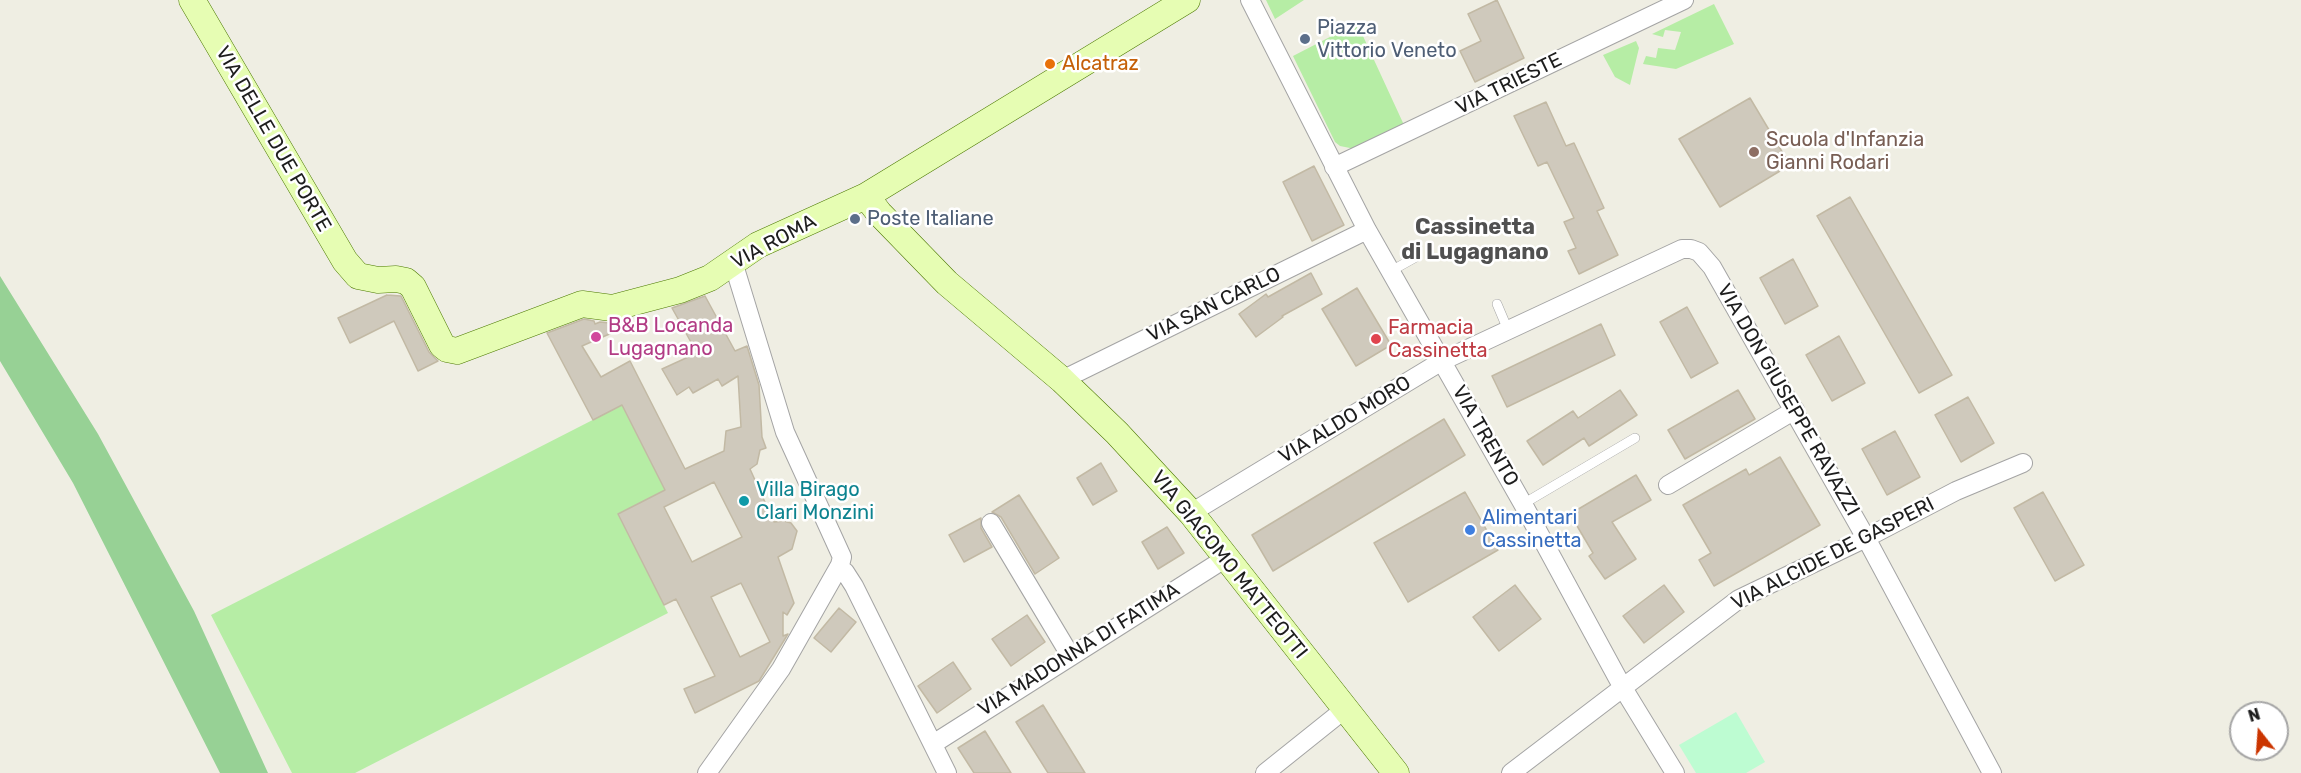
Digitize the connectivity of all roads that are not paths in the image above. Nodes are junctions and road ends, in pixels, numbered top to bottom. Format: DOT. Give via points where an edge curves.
graph roads {
  1 [pos="192,0"];
  2 [pos="1187,0"];
  3 [pos="1250,0"];
  4 [pos="1684,0"];
  5 [pos="1334,167"];
  6 [pos="866,196"];
  7 [pos="1367,230"];
  8 [pos="1698,246"];
  9 [pos="1416,257"];
  10 [pos="733,262"];
  11 [pos="1391,271"];
  12 [pos="358,276"];
  13 [pos="1497,304"];
  14 [pos="1508,330"];
  15 [pos="1442,361"];
  16 [pos="1062,380"];
  17 [pos="1795,411"];
  18 [pos="1635,438"];
  19 [pos="2023,463"];
  20 [pos="1668,485"];
  21 [pos="1523,504"];
  22 [pos="1191,513"];
  23 [pos="991,523"];
  24 [pos="1866,538"];
  25 [pos="1226,558"];
  26 [pos="839,568"];
  27 [pos="1070,655"];
  28 [pos="1623,688"];
  29 [pos="1345,709"];
  30 [pos="933,744"];
  31 [pos="707,773"];
  32 [pos="947,773"];
  33 [pos="1264,773"];
  34 [pos="1396,773"];
  35 [pos="1511,773"];
  36 [pos="1675,773"];
  37 [pos="1992,773"];
  1 -- 12 [label="street, VIA DELLE DUE PORTE" via="345,261"];
  2 -- 6 [label="street, VIA ROMA"];
  3 -- 5 [label="street, VIA TRENTO"];
  4 -- 5 [label="street, VIA TRIESTE"];
  5 -- 7 [label="street, VIA TRENTO"];
  6 -- 10 [label="street, VIA ROMA" via="758,245"];
  6 -- 16 [label="street, VIA GIACOMO MATTEOTTI" via="947,282"];
  7 -- 11 [label="street, VIA TRENTO"];
  7 -- 16 [label="street, VIA SAN CARLO"];
  8 -- 14 [label="street, VIA ALDO MORO" via="1682,249"];
  8 -- 17 [label="street, VIA DON GIUSEPPE RAVAZZI"];
  9 -- 11 [label="lane"];
  10 -- 12 [label="street, VIA ROMA" via="710,278 680,290 612,309 582,304 457,351 442,345 406,280"];
  10 -- 26 [label="street" via="785,432 842,557"];
  11 -- 15 [label="street, VIA TRENTO"];
  13 -- 14 [label="lane"];
  14 -- 15 [label="street, VIA ALDO MORO"];
  15 -- 21 [label="street, VIA TRENTO"];
  15 -- 22 [label="street, VIA ALDO MORO"];
  16 -- 22 [label="street, VIA GIACOMO MATTEOTTI"];
  17 -- 20 [label="street"];
  17 -- 24 [label="street, VIA DON GIUSEPPE RAVAZZI"];
  18 -- 21 [label="lane"];
  19 -- 24 [label="street, VIA ALCIDE DE GASPERI" via="1956,490"];
  21 -- 28 [label="street, VIA TRENTO"];
  22 -- 25 [label="street, VIA GIACOMO MATTEOTTI"];
  23 -- 27 [label="street"];
  24 -- 28 [label="street, VIA ALCIDE DE GASPERI" via="1739,600"];
  24 -- 37 [label="street, VIA DON GIUSEPPE RAVAZZI"];
  25 -- 27 [label="street, VIA MADONNA DI FATIMA"];
  25 -- 29 [label="street, VIA GIACOMO MATTEOTTI"];
  26 -- 30 [label="street" via="854,586"];
  26 -- 31 [label="street" via="781,669"];
  27 -- 30 [label="street, VIA MADONNA DI FATIMA"];
  28 -- 35 [label="street, VIA ALCIDE DE GASPERI"];
  28 -- 36 [label="street, VIA TRENTO"];
  29 -- 33 [label="street"];
  29 -- 34 [label="street, VIA GIACOMO MATTEOTTI"];
  30 -- 32 [label="street"];
}
